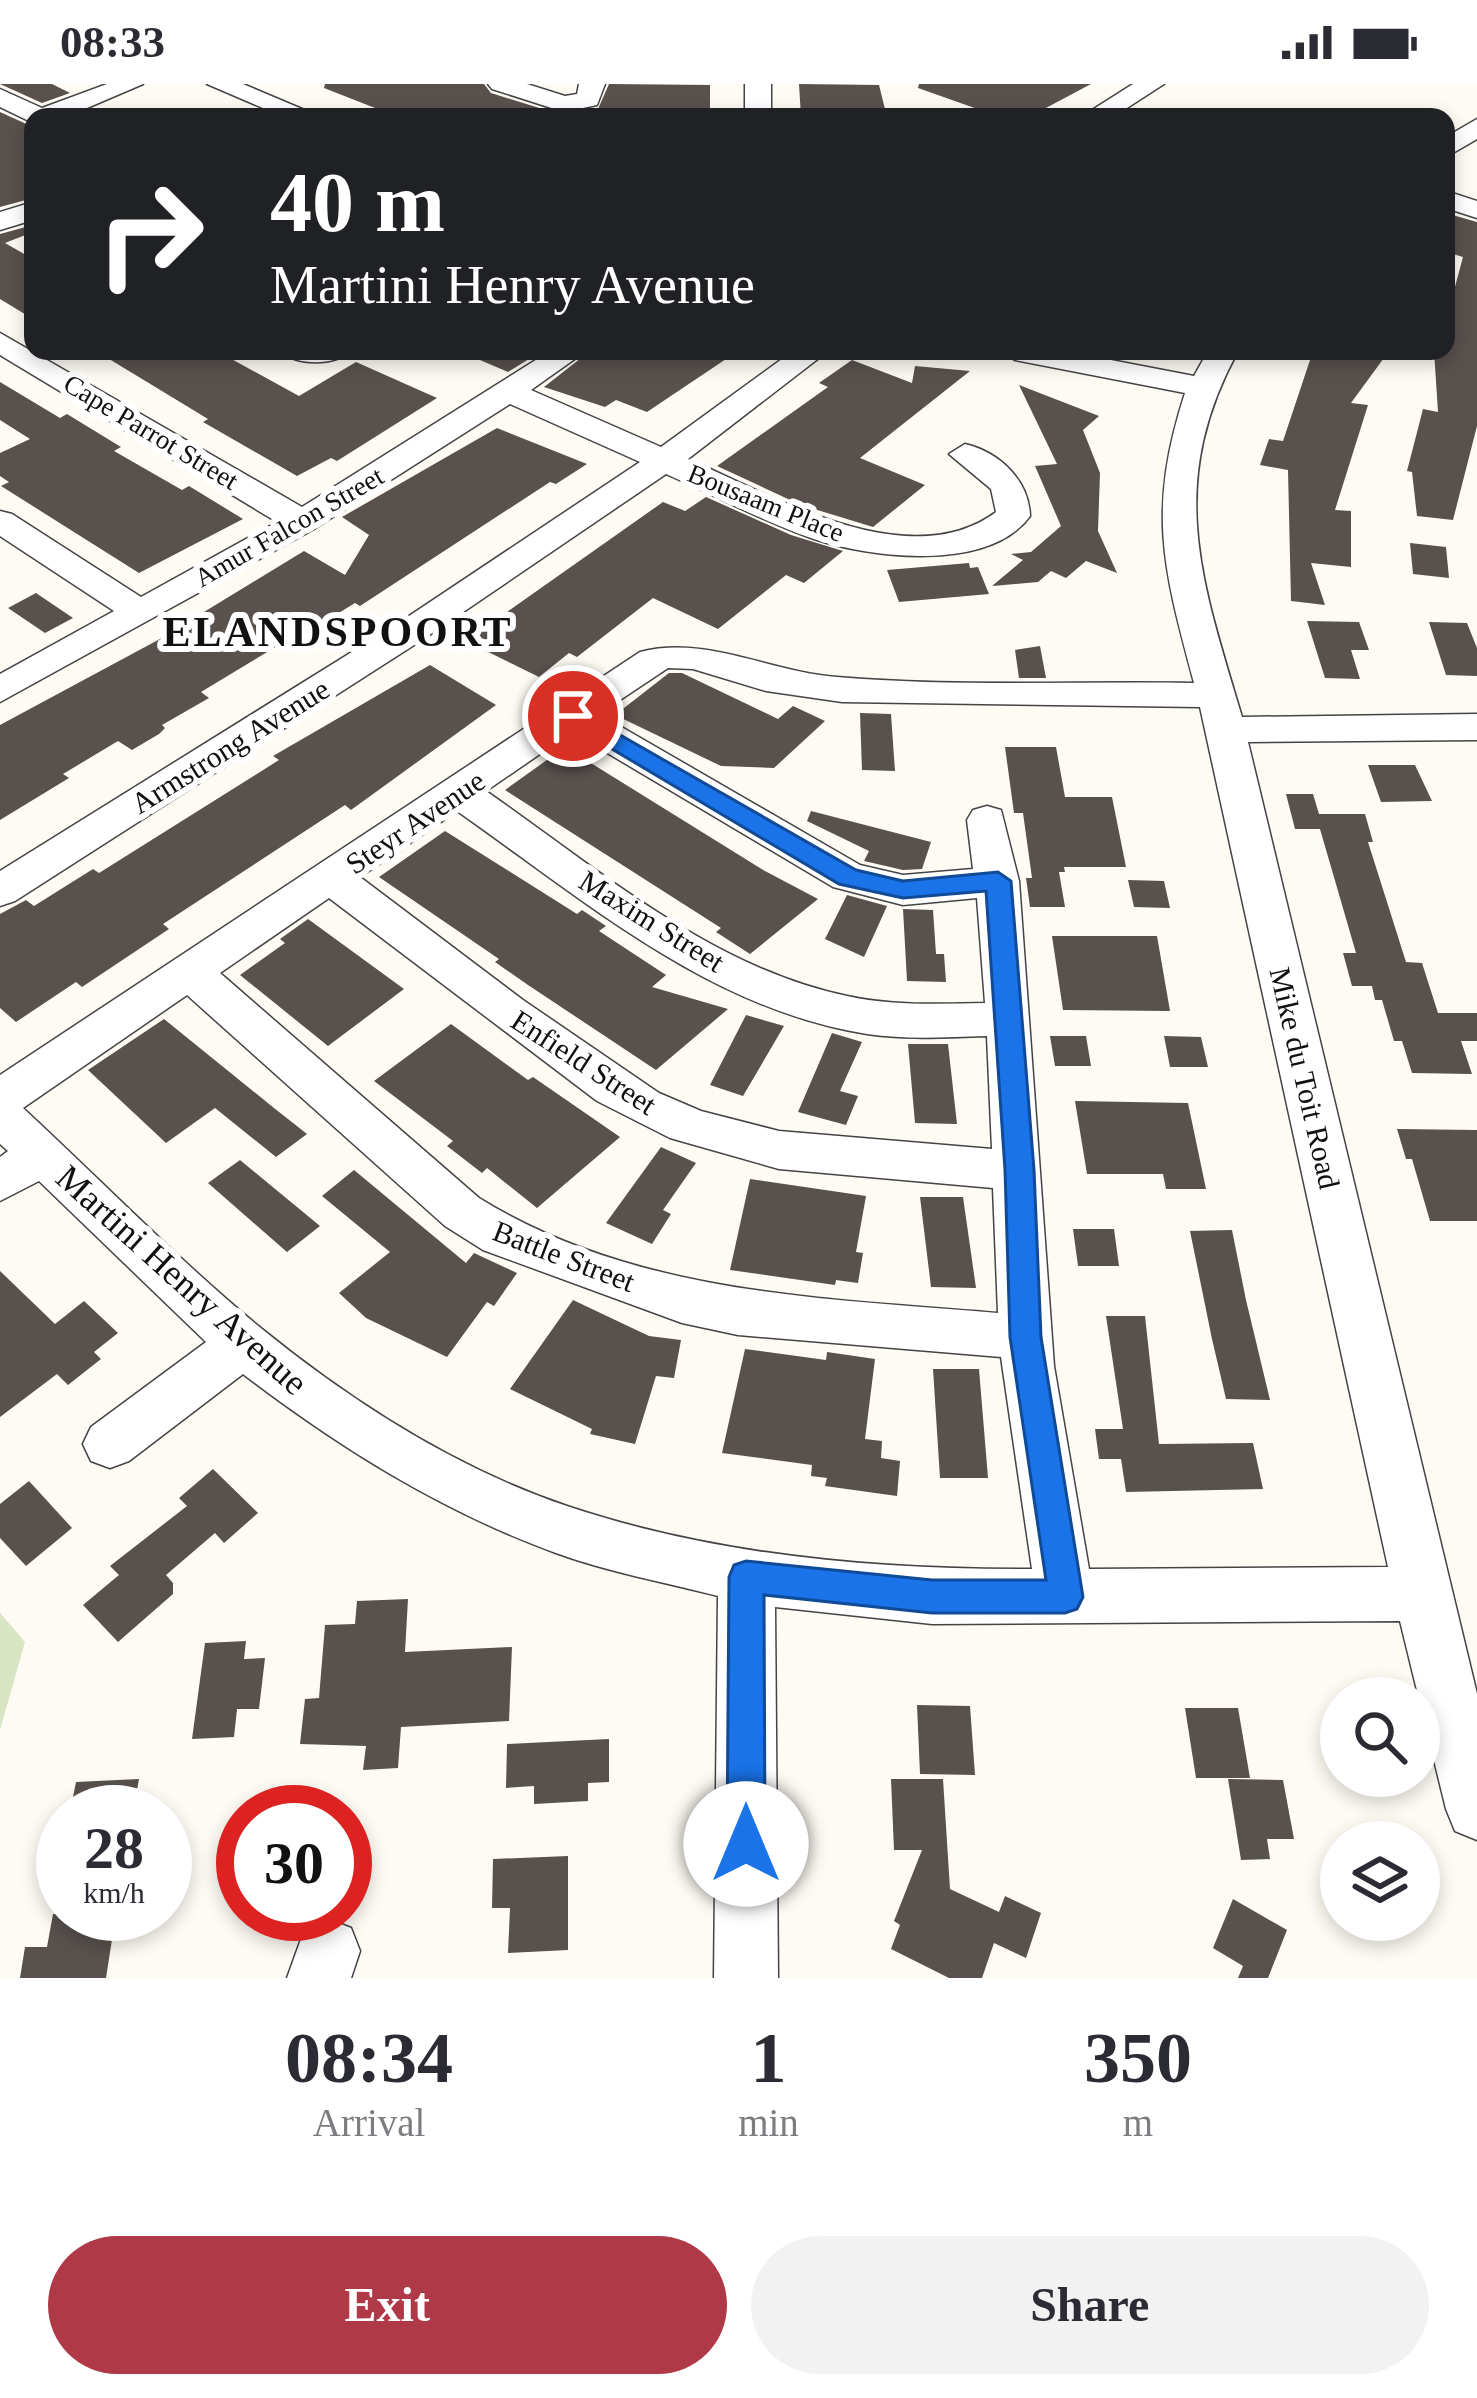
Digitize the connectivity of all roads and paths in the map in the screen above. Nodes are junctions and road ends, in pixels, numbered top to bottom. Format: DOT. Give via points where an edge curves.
graph roads {
  1 [pos="130,84"];
  2 [pos="220,84"];
  3 [pos="501,84"];
  4 [pos="592,84"];
  5 [pos="1151,84"];
  6 [pos="65,108"];
  7 [pos="284,108"];
  8 [pos="1110,108"];
  9 [pos="30,360"];
  10 [pos="559,360"];
  11 [pos="801,360"];
  12 [pos="1114,360"];
  13 [pos="1213,369"];
  14 [pos="512,393"];
  15 [pos="965,454"];
  16 [pos="663,460"];
  17 [pos="0,520"];
  18 [pos="302,522"];
  19 [pos="141,613"];
  20 [pos="0,690"];
  21 [pos="1221,712"];
  22 [pos="573,716"];
  23 [pos="1477,727"];
  24 [pos="458,791"];
  25 [pos="987,820"];
  26 [pos="332,878"];
  27 [pos="998,881"];
  28 [pos="0,891"];
  29 [pos="192,974"];
  30 [pos="1007,1018"];
  31 [pos="0,1099"];
  32 [pos="0,1115"];
  33 [pos="20,1168"];
  34 [pos="1019,1170"];
  35 [pos="1025,1337"];
  36 [pos="243,1344"];
  37 [pos="110,1444"];
  38 [pos="746,1577"];
  39 [pos="1422,1594"];
  40 [pos="1065,1597"];
  41 [pos="1477,1809"];
  42 [pos="746,1978"];
  1 -- 6 [label="street"];
  2 -- 7 [label="street"];
  3 -- 4 [label="street" via="573,104 588,100"];
  5 -- 8 [label="street"];
  9 -- 18 [label="street, Cape Parrot Street"];
  10 -- 14 [label="street, Amur Falcon Street"];
  11 -- 16 [label="street, Armstrong Avenue"];
  12 -- 13 [label="street"];
  13 -- 21 [label="street, Mike du Toit Road" via="1186,441 1178,507 1181,570"];
  14 -- 16 [label="street, Bousaam Place"];
  14 -- 18 [label="street, Amur Falcon Street"];
  15 -- 16 [label="street, Bousaam Place" via="1006,481 1013,516 968,540 913,544 823,531"];
  16 -- 28 [label="street, Armstrong Avenue" via="382,651"];
  17 -- 19 [label="street"];
  18 -- 19 [label="street, Amur Falcon Street"];
  19 -- 20 [label="street, Amur Falcon Street"];
  21 -- 22 [label="street, Steyr Avenue" via="793,686 676,653 630,671"];
  21 -- 23 [label="street, Steyr Avenue"];
  21 -- 39 [label="street, Mike du Toit Road"];
  22 -- 24 [label="street, Steyr Avenue"];
  22 -- 27 [label="street" via="848,878 903,890"];
  24 -- 26 [label="street, Steyr Avenue"];
  24 -- 30 [label="street, Maxim Street" via="691,953 728,970 868,1017"];
  25 -- 27 [label="street"];
  26 -- 29 [label="street, Steyr Avenue"];
  26 -- 34 [label="street, Enfield Street" via="488,1000 642,1105 773,1149"];
  27 -- 30 [label="street"];
  29 -- 31 [label="street, Steyr Avenue"];
  29 -- 35 [label="street, Battle Street" via="462,1212 500,1236 682,1301 738,1312"];
  30 -- 34 [label="street"];
  32 -- 33 [label="street, Martini Henry Avenue"];
  33 -- 36 [label="street, Martini Henry Avenue"];
  34 -- 35 [label="street"];
  35 -- 40 [label="street"];
  36 -- 37 [label="street"];
  36 -- 38 [label="street, Martini Henry Avenue" via="336,1414 437,1474 562,1530"];
  38 -- 40 [label="street, Martini Henry Avenue" via="932,1597"];
  38 -- 42 [label="street"];
  39 -- 40 [label="street, Martini Henry Avenue"];
  39 -- 41 [label="street, Mike du Toit Road"];
}
